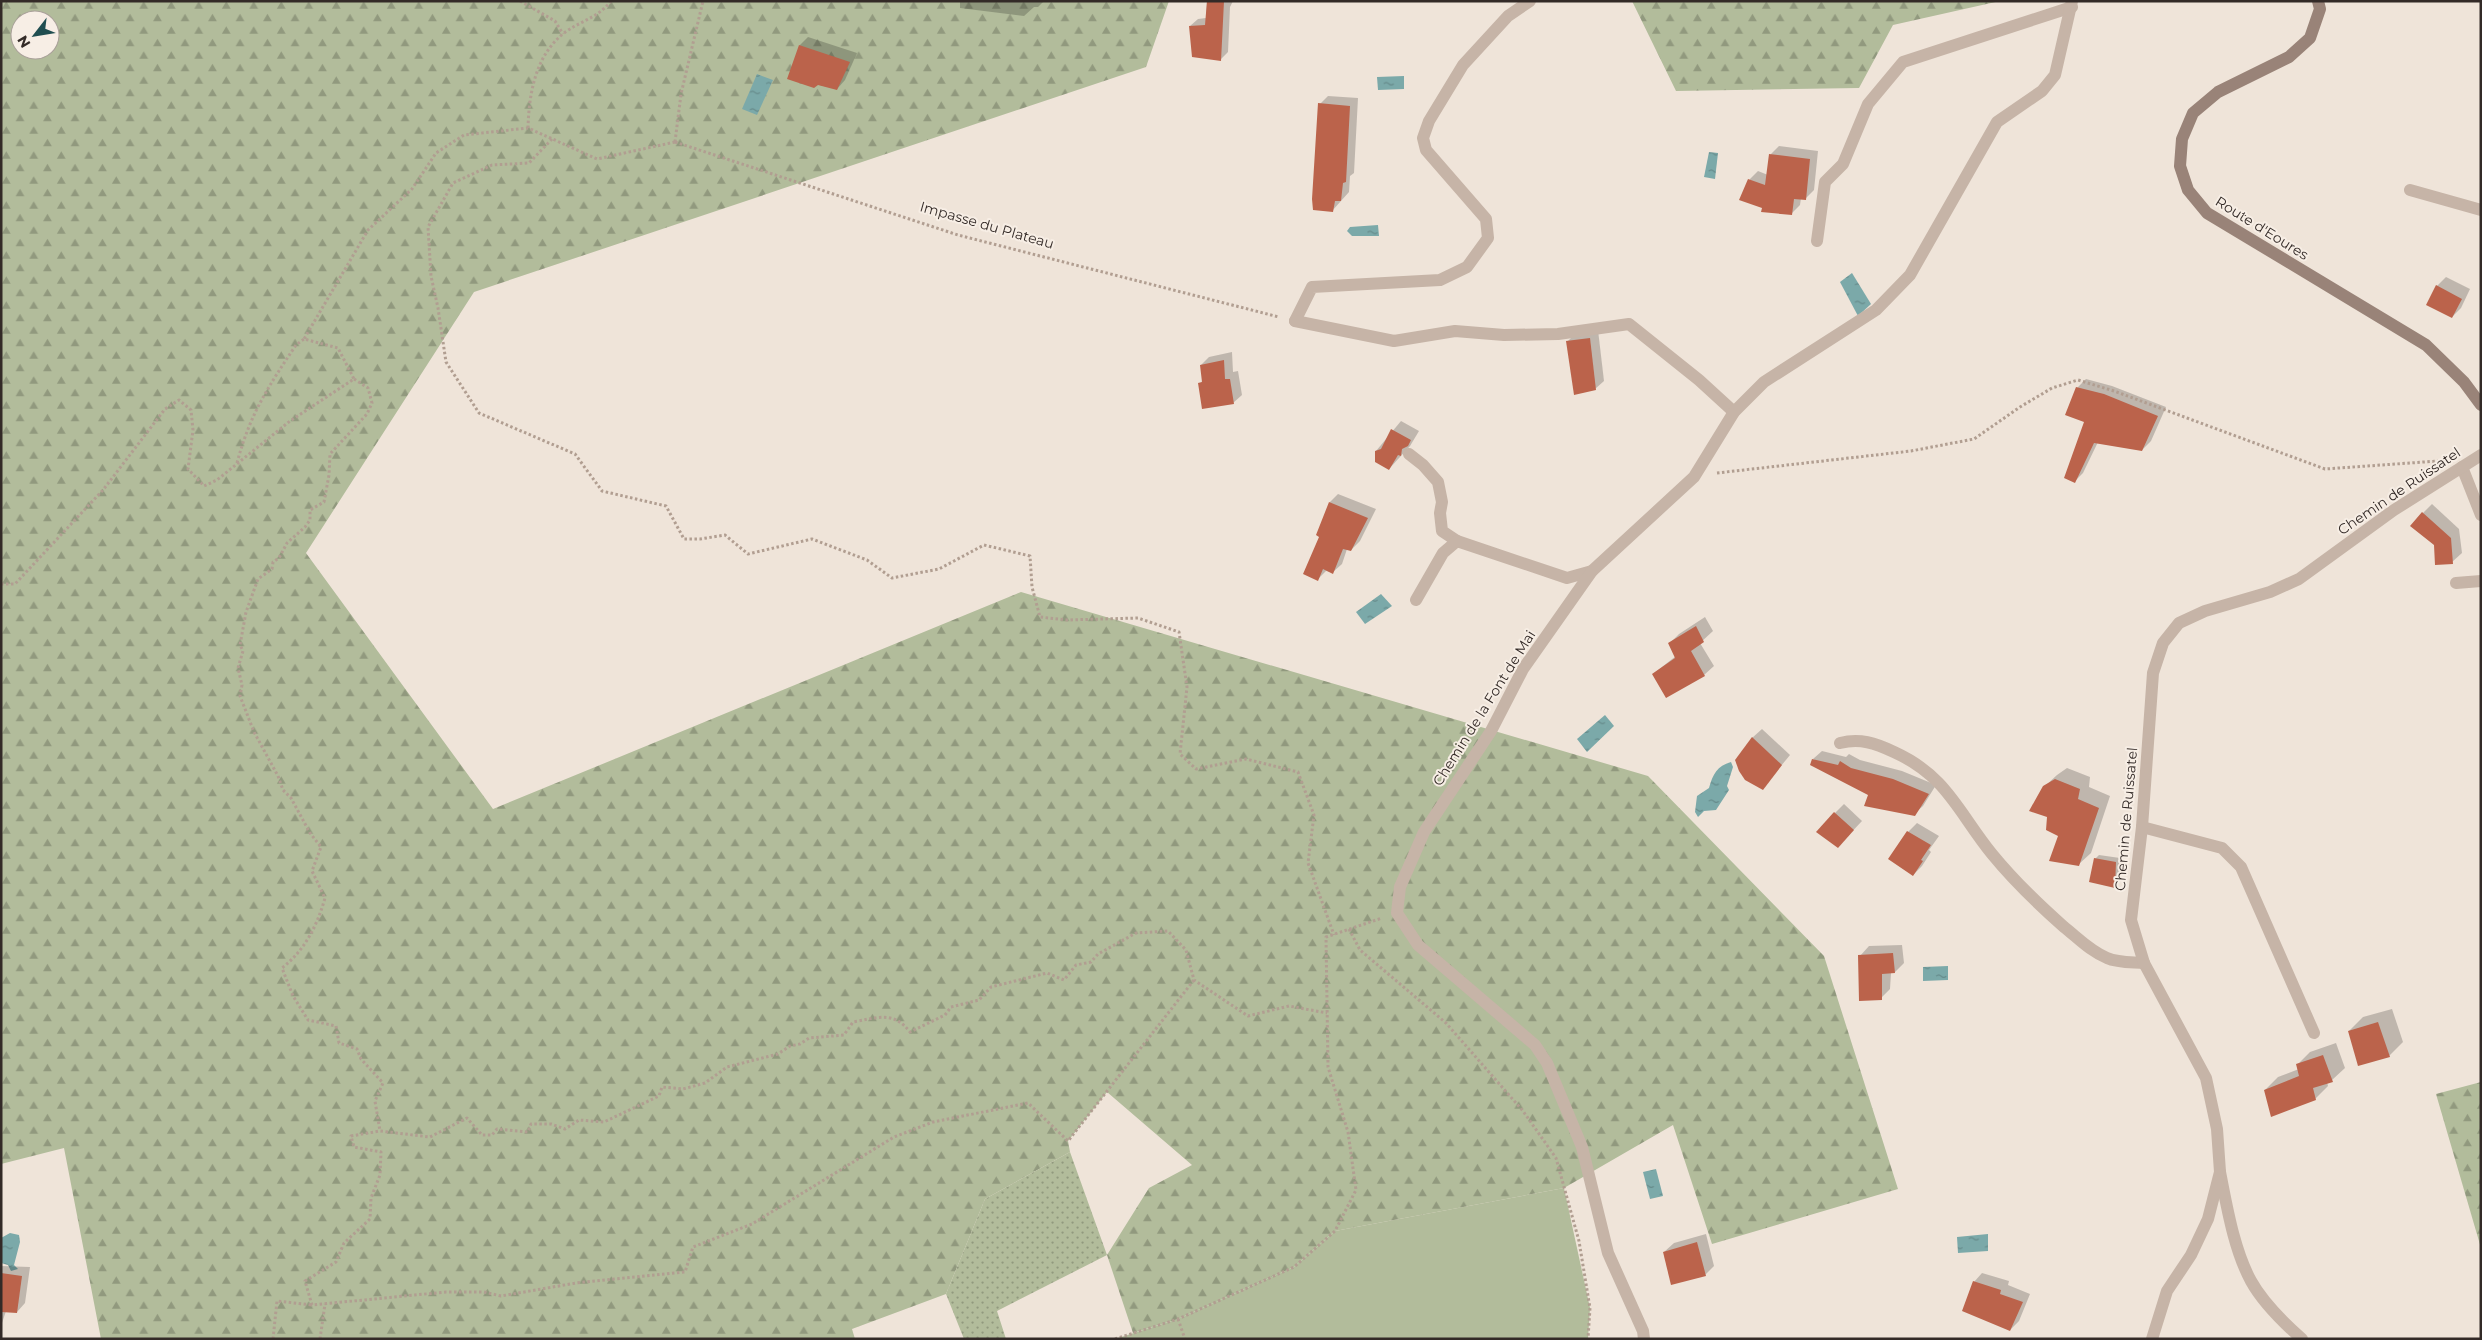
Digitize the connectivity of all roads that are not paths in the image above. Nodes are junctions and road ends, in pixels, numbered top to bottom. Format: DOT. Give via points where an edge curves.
graph roads {
  1 [pos="1530,1"];
  2 [pos="2318,1"];
  3 [pos="2072,4"];
  4 [pos="2410,190"];
  5 [pos="2481,210"];
  6 [pos="1817,241"];
  7 [pos="2481,404"];
  8 [pos="1734,412"];
  9 [pos="1409,454"];
  10 [pos="2481,456"];
  11 [pos="2462,467"];
  12 [pos="2481,514"];
  13 [pos="1458,541"];
  14 [pos="1592,571"];
  15 [pos="2481,581"];
  16 [pos="2456,583"];
  17 [pos="1416,600"];
  18 [pos="1840,743"];
  19 [pos="2142,826"];
  20 [pos="2144,963"];
  21 [pos="2314,1033"];
  22 [pos="2220,1172"];
  23 [pos="1644,1339"];
  24 [pos="2152,1339"];
  25 [pos="2302,1339"];
  1 -- 8 [label="street" via="1508,16 1463,65 1428,121 1422,138 1426,150 1486,218 1488,238 1467,267 1440,280 1312,287 1295,322 1394,341 1455,331 1504,335 1558,334 1629,324"];
  2 -- 7 [label="street, Route d'Eoures" via="2320,9 2310,38 2289,57 2218,92 2193,113 2182,139 2180,166 2188,190 2207,213 2426,345 2464,382"];
  3 -- 6 [label="street" via="1903,62 1868,104 1843,164 1825,182"];
  3 -- 8 [label="street, Chemin de la Font de Mai" via="2055,75 2042,91 1997,122 1910,275 1876,310 1764,382"];
  4 -- 5 [label="street"];
  8 -- 14 [label="street, Chemin de la Font de Mai" via="1694,478"];
  9 -- 13 [label="street" via="1438,482 1442,531"];
  10 -- 11 [label="street, Chemin de Ruissatel"];
  11 -- 12 [label="street"];
  11 -- 19 [label="street, Chemin de Ruissatel" via="2394,510 2299,579 2179,623 2163,643 2153,673"];
  13 -- 14 [label="street" via="1567,578"];
  13 -- 17 [label="street" via="1443,554"];
  14 -- 23 [label="street, Chemin de la Font de Mai" via="1523,669 1491,730 1424,832 1400,887 1397,912 1418,945 1535,1045 1547,1063 1582,1147 1608,1253 1643,1330"];
  15 -- 16 [label="street"];
  18 -- 20 [label="street" via="1855,739 1875,743 1912,760 1932,774 1947,789 1991,853 2024,892 2093,951 2114,960"];
  19 -- 20 [label="street, Chemin de Ruissatel" via="2131,920"];
  19 -- 21 [label="street" via="2222,848 2241,867"];
  20 -- 22 [label="street, Chemin de Ruissatel" via="2206,1078"];
  22 -- 24 [label="street, Chemin de Ruissatel" via="2208,1218 2191,1256 2167,1291"];
  22 -- 25 [label="street" via="2230,1222 2251,1281 2285,1325"];
}
